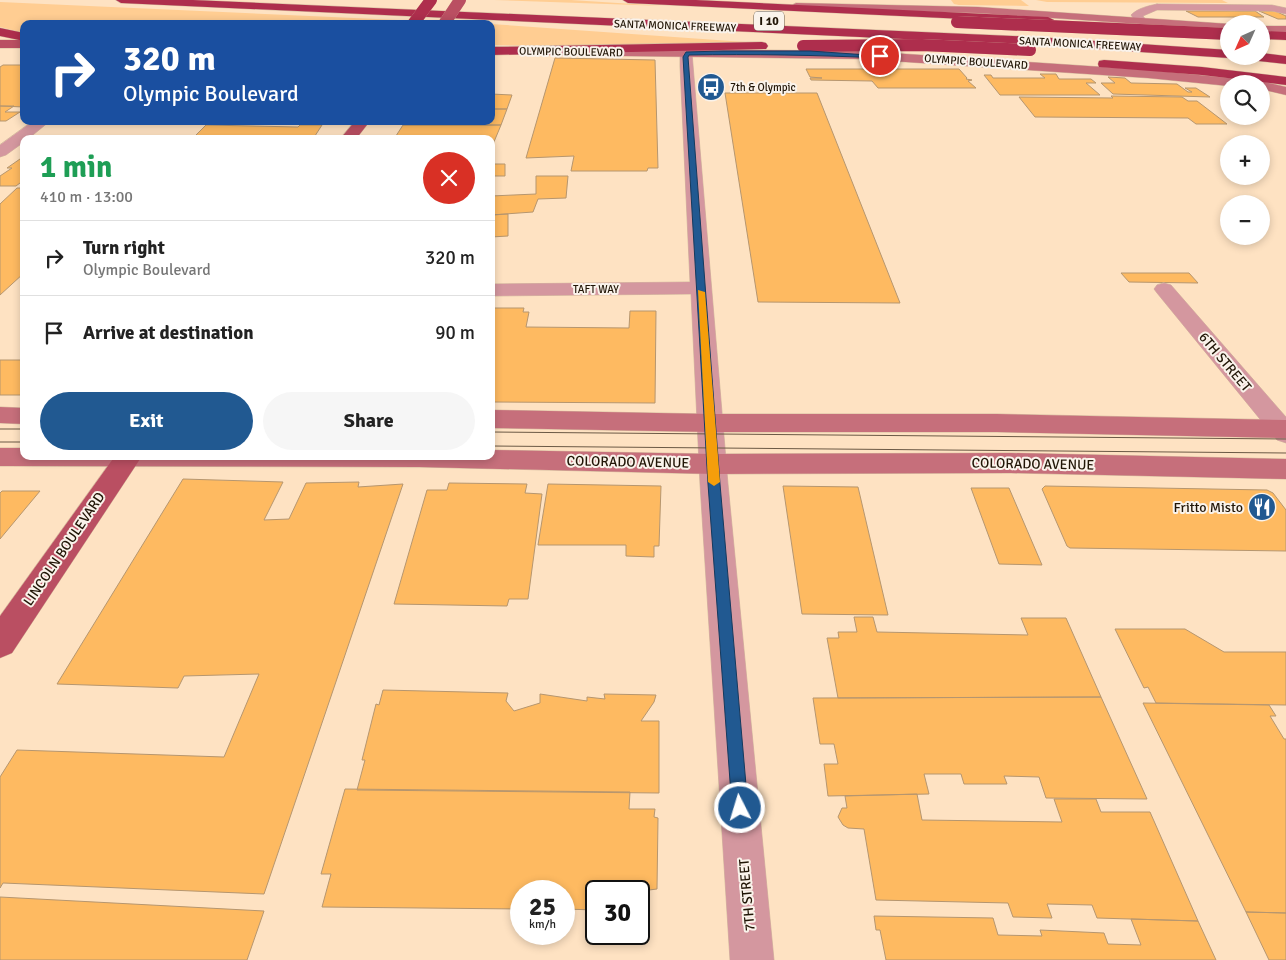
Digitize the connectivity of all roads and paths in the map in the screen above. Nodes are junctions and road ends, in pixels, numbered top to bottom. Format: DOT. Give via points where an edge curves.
graph roads {
  1 [pos="122,0"];
  2 [pos="309,0"];
  3 [pos="431,0"];
  4 [pos="460,0"];
  5 [pos="416,1"];
  6 [pos="473,2"];
  7 [pos="624,4"];
  8 [pos="752,6"];
  9 [pos="1286,11"];
  10 [pos="416,20"];
  11 [pos="447,20"];
  12 [pos="1140,20"];
  13 [pos="586,22"];
  14 [pos="1220,26"];
  15 [pos="1270,29"];
  16 [pos="1286,30"];
  17 [pos="0,32"];
  18 [pos="1220,34"];
  19 [pos="1220,35"];
  20 [pos="1270,35"];
  21 [pos="20,36"];
  22 [pos="1286,36"];
  23 [pos="1270,41"];
  24 [pos="1286,43"];
  25 [pos="0,44"];
  26 [pos="20,44"];
  27 [pos="1220,45"];
  28 [pos="1270,50"];
  29 [pos="495,51"];
  30 [pos="548,52"];
  31 [pos="1286,52"];
  32 [pos="686,53"];
  33 [pos="1220,53"];
  34 [pos="1270,58"];
  35 [pos="1286,60"];
  36 [pos="1286,69"];
  37 [pos="1220,78"];
  38 [pos="1220,78"];
  39 [pos="1270,80"];
  40 [pos="1286,80"];
  41 [pos="1270,84"];
  42 [pos="1286,86"];
  43 [pos="1270,87"];
  44 [pos="1286,91"];
  45 [pos="37,125"];
  46 [pos="360,125"];
  47 [pos="24,135"];
  48 [pos="351,135"];
  49 [pos="20,138"];
  50 [pos="0,152"];
  51 [pos="700,288"];
  52 [pos="495,290"];
  53 [pos="1164,290"];
  54 [pos="0,415"];
  55 [pos="20,416"];
  56 [pos="495,419"];
  57 [pos="711,423"];
  58 [pos="1285,431"];
  59 [pos="0,457"];
  60 [pos="20,457"];
  61 [pos="127,460"];
  62 [pos="495,460"];
  63 [pos="713,464"];
  64 [pos="1286,469"];
  65 [pos="0,643"];
  66 [pos="752,960"];
  1 -- 13 [label="highway, SANTA MONICA FREEWAY / I 10"];
  2 -- 27 [label="highway, SANTA MONICA FREEWAY / I 10" via="1124,38"];
  3 -- 10 [label="highway, bridge"];
  4 -- 11 [label="main road, bridge"];
  5 -- 6 [label="highway"];
  7 -- 8 [label="highway"];
  7 -- 19 [label="highway, bridge"];
  8 -- 12 [label="main road" via="961,9"];
  8 -- 18 [label="highway" via="1053,21"];
  9 -- 12 [label="street" via="1272,8 1157,7 1140,12 1137,15"];
  12 -- 14 [label="main road"];
  13 -- 33 [label="highway, SANTA MONICA FREEWAY / I 10" via="1037,41"];
  13 -- 37 [label="highway"];
  15 -- 16 [label="main road"];
  17 -- 21 [label="highway"];
  20 -- 22 [label="highway"];
  23 -- 24 [label="highway"];
  25 -- 26 [label="main road"];
  28 -- 31 [label="highway"];
  29 -- 30 [label="highway, OLYMPIC BOULEVARD"];
  30 -- 32 [label="main road, OLYMPIC BOULEVARD"];
  30 -- 36 [label="highway, bridge" via="922,45"];
  32 -- 38 [label="main road, OLYMPIC BOULEVARD" via="861,55"];
  32 -- 51 [label="street, 7TH STREET"];
  34 -- 35 [label="highway"];
  39 -- 40 [label="highway"];
  41 -- 42 [label="highway"];
  43 -- 44 [label="main road"];
  45 -- 47 [label="street"];
  46 -- 48 [label="main road"];
  49 -- 50 [label="street"];
  51 -- 52 [label="street, TAFT WAY"];
  51 -- 57 [label="street, 7TH STREET"];
  53 -- 58 [label="street, 6TH STREET"];
  54 -- 55 [label="main road"];
  56 -- 57 [label="main road"];
  57 -- 58 [label="main road" via="997,423"];
  57 -- 63 [label="street, 7TH STREET"];
  59 -- 60 [label="main road, COLORADO AVENUE"];
  61 -- 65 [label="main road, LINCOLN BOULEVARD"];
  62 -- 63 [label="main road, COLORADO AVENUE"];
  63 -- 64 [label="main road, COLORADO AVENUE" via="1010,463"];
  63 -- 66 [label="street, 7TH STREET"];
}
